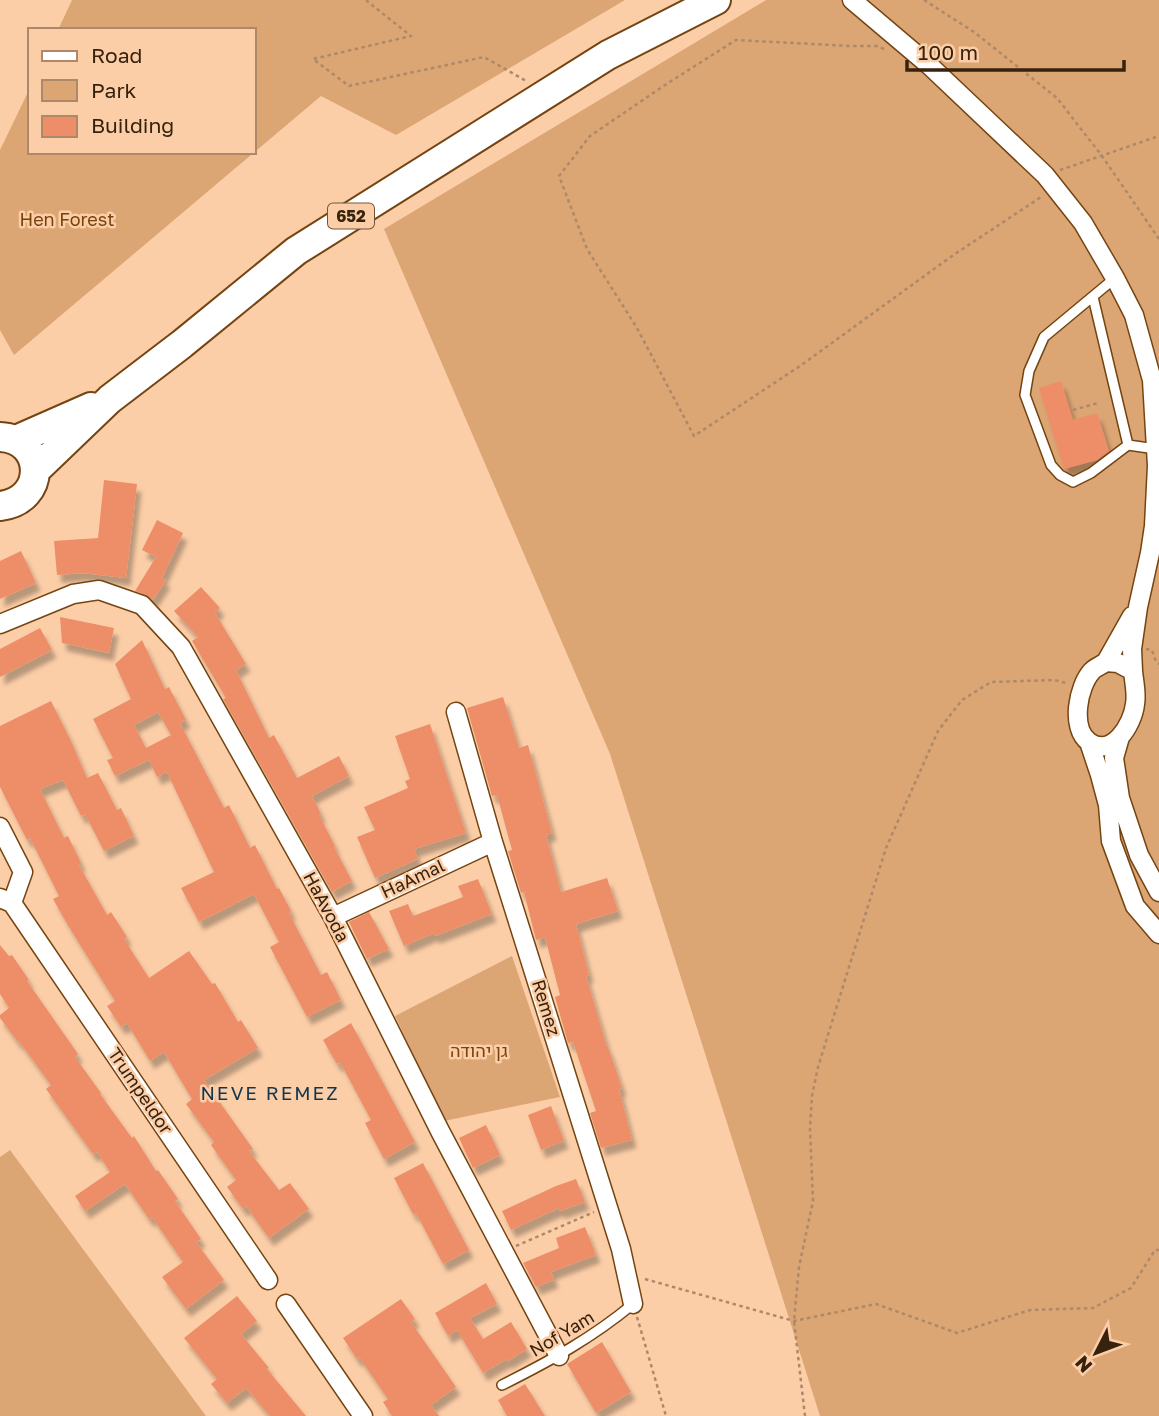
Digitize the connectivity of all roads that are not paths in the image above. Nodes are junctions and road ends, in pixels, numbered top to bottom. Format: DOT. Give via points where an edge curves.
graph roads {
  1 [pos="673,0"];
  2 [pos="716,0"];
  3 [pos="852,0"];
  4 [pos="608,55"];
  5 [pos="1115,278"];
  6 [pos="1093,297"];
  7 [pos="1155,381"];
  8 [pos="110,399"];
  9 [pos="8,438"];
  10 [pos="1128,445"];
  11 [pos="1158,449"];
  12 [pos="36,470"];
  13 [pos="0,506"];
  14 [pos="1138,607"];
  15 [pos="0,624"];
  16 [pos="1106,662"];
  17 [pos="1133,671"];
  18 [pos="456,712"];
  19 [pos="1120,737"];
  20 [pos="1088,742"];
  21 [pos="0,827"];
  22 [pos="493,842"];
  23 [pos="1159,892"];
  24 [pos="6,900"];
  25 [pos="333,917"];
  26 [pos="1159,934"];
  27 [pos="268,1280"];
  28 [pos="286,1304"];
  29 [pos="633,1304"];
  30 [pos="559,1356"];
  31 [pos="502,1385"];
  32 [pos="363,1416"];
  1 -- 4 [label="main road, 652"];
  2 -- 4 [label="main road, 652"];
  3 -- 5 [label="street" via="930,66 1050,181 1083,223"];
  4 -- 8 [label="main road, 652" via="296,251"];
  5 -- 6 [label="lane"];
  5 -- 7 [label="street" via="1134,314"];
  6 -- 10 [label="lane"];
  6 -- 10 [label="lane" via="1044,337 1025,394 1051,465 1073,482"];
  7 -- 11 [label="street"];
  8 -- 9 [label="main road, 652"];
  8 -- 12 [label="main road, 652"];
  9 -- 12 [label="main road, 652" via="30,453"];
  10 -- 11 [label="lane"];
  11 -- 14 [label="street" via="1154,526"];
  12 -- 13 [label="main road, 652" via="26,495"];
  14 -- 16 [label="street"];
  14 -- 17 [label="street"];
  15 -- 25 [label="street, HaAvoda" via="73,594 99,590 142,605 181,647"];
  16 -- 17 [label="street"];
  16 -- 20 [label="street" via="1093,670 1082,686 1078,714"];
  17 -- 19 [label="street" via="1135,705"];
  18 -- 22 [label="street, Remez"];
  19 -- 20 [label="street" via="1104,747"];
  19 -- 23 [label="street" via="1114,758 1120,798 1139,855"];
  20 -- 26 [label="street" via="1120,867 1135,906"];
  21 -- 24 [label="street, Trumpeldor" via="23,872"];
  22 -- 25 [label="street, HaAmal"];
  22 -- 29 [label="street, Remez" via="608,1206"];
  24 -- 27 [label="street, Trumpeldor"];
  25 -- 30 [label="street, HaAvoda"];
  28 -- 32 [label="street"];
  29 -- 30 [label="lane, Nof Yam"];
  30 -- 31 [label="lane, Nof Yam"];
}
